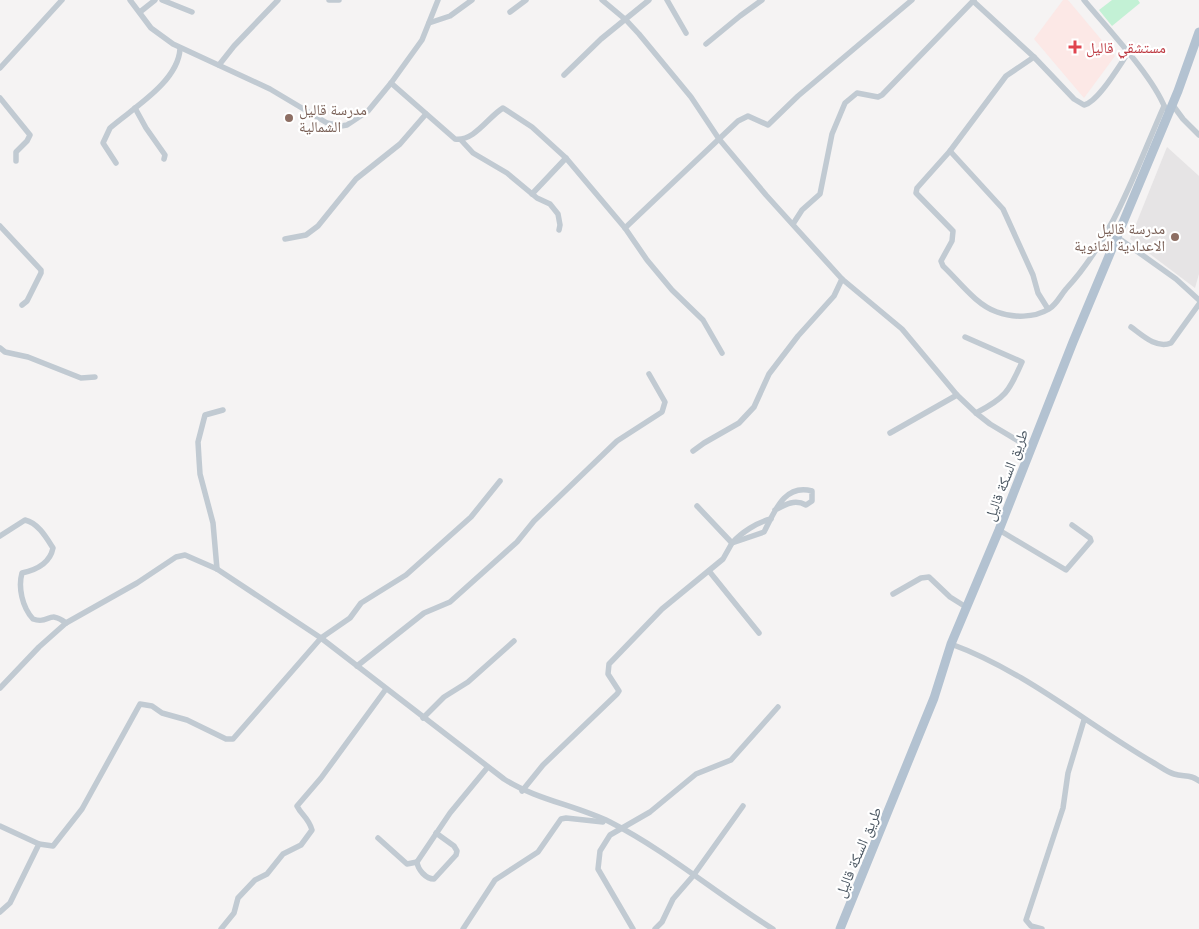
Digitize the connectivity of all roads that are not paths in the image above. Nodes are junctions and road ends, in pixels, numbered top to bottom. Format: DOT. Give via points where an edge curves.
graph roads {
  1 [pos="62,0"];
  2 [pos="130,0"];
  3 [pos="156,0"];
  4 [pos="162,0"];
  5 [pos="278,0"];
  6 [pos="329,0"];
  7 [pos="339,0"];
  8 [pos="438,0"];
  9 [pos="472,0"];
  10 [pos="526,0"];
  11 [pos="602,0"];
  12 [pos="649,0"];
  13 [pos="667,0"];
  14 [pos="762,0"];
  15 [pos="912,0"];
  16 [pos="1084,0"];
  17 [pos="973,1"];
  18 [pos="465,2"];
  19 [pos="140,12"];
  20 [pos="192,12"];
  21 [pos="510,12"];
  22 [pos="626,20"];
  23 [pos="429,24"];
  24 [pos="1199,32"];
  25 [pos="686,33"];
  26 [pos="706,44"];
  27 [pos="180,49"];
  28 [pos="1128,53"];
  29 [pos="1034,57"];
  30 [pos="219,65"];
  31 [pos="0,68"];
  32 [pos="564,75"];
  33 [pos="391,84"];
  34 [pos="1178,91"];
  35 [pos="1159,96"];
  36 [pos="0,98"];
  37 [pos="135,108"];
  38 [pos="1168,108"];
  39 [pos="426,114"];
  40 [pos="1199,135"];
  41 [pos="719,138"];
  42 [pos="461,140"];
  43 [pos="950,151"];
  44 [pos="566,158"];
  45 [pos="164,159"];
  46 [pos="16,161"];
  47 [pos="116,163"];
  48 [pos="532,194"];
  49 [pos="793,224"];
  50 [pos="0,226"];
  51 [pos="625,228"];
  52 [pos="559,230"];
  53 [pos="1117,237"];
  54 [pos="285,239"];
  55 [pos="842,279"];
  56 [pos="1199,300"];
  57 [pos="1199,304"];
  58 [pos="22,305"];
  59 [pos="1048,309"];
  60 [pos="1131,327"];
  61 [pos="965,336"];
  62 [pos="0,348"];
  63 [pos="722,353"];
  64 [pos="650,374"];
  65 [pos="95,377"];
  66 [pos="957,395"];
  67 [pos="223,410"];
  68 [pos="976,413"];
  69 [pos="890,433"];
  70 [pos="1030,448"];
  71 [pos="693,451"];
  72 [pos="500,481"];
  73 [pos="697,506"];
  74 [pos="775,510"];
  75 [pos="771,520"];
  76 [pos="1072,525"];
  77 [pos="754,527"];
  78 [pos="999,530"];
  79 [pos="764,532"];
  80 [pos="0,536"];
  81 [pos="732,543"];
  82 [pos="217,569"];
  83 [pos="709,571"];
  84 [pos="893,594"];
  85 [pos="966,607"];
  86 [pos="66,623"];
  87 [pos="759,633"];
  88 [pos="321,638"];
  89 [pos="514,641"];
  90 [pos="951,644"];
  91 [pos="357,666"];
  92 [pos="0,688"];
  93 [pos="386,689"];
  94 [pos="778,707"];
  95 [pos="423,718"];
  96 [pos="1084,720"];
  97 [pos="487,768"];
  98 [pos="1199,781"];
  99 [pos="522,790"];
  100 [pos="743,806"];
  101 [pos="610,822"];
  102 [pos="0,826"];
  103 [pos="622,829"];
  104 [pos="436,833"];
  105 [pos="378,838"];
  106 [pos="39,844"];
  107 [pos="417,862"];
  108 [pos="693,876"];
  109 [pos="0,912"];
  110 [pos="220,929"];
  111 [pos="463,929"];
  112 [pos="633,929"];
  113 [pos="655,929"];
  114 [pos="773,929"];
  115 [pos="840,929"];
  116 [pos="1042,929"];
  1 -- 31 [label="street"];
  2 -- 19 [label="street"];
  3 -- 19 [label="street"];
  4 -- 20 [label="street"];
  5 -- 30 [label="street"];
  6 -- 7 [label="street"];
  8 -- 23 [label="street"];
  9 -- 18 [label="street"];
  10 -- 21 [label="street"];
  11 -- 22 [label="street"];
  12 -- 22 [label="street"];
  13 -- 25 [label="street"];
  14 -- 26 [label="street"];
  15 -- 41 [label="street" via="768,125 748,116"];
  16 -- 28 [label="street"];
  17 -- 29 [label="street"];
  17 -- 49 [label="street" via="882,95 857,93 845,103 828,146 820,194 802,210"];
  18 -- 23 [label="street" via="440,21"];
  19 -- 27 [label="street" via="157,34"];
  22 -- 32 [label="street"];
  22 -- 41 [label="street" via="691,98"];
  23 -- 33 [label="street" via="416,50"];
  24 -- 34 [label="main road, طريق السكة قاليل"];
  27 -- 30 [label="street"];
  27 -- 37 [label="street" via="172,74"];
  28 -- 29 [label="street" via="1096,98 1084,105 1074,99"];
  28 -- 35 [label="street"];
  29 -- 43 [label="street" via="1006,76"];
  30 -- 33 [label="street" via="335,126 347,125 359,118"];
  33 -- 39 [label="street"];
  34 -- 35 [label="street" via="1170,97"];
  34 -- 38 [label="main road, طريق السكة قاليل"];
  35 -- 38 [label="street"];
  36 -- 46 [label="street" via="30,135 16,152"];
  37 -- 45 [label="street" via="165,155"];
  37 -- 47 [label="street" via="110,128 103,140"];
  38 -- 40 [label="street"];
  38 -- 53 [label="main road, طريق السكة قاليل"];
  38 -- 59 [label="street" via="1094,255"];
  39 -- 42 [label="street"];
  39 -- 54 [label="street" via="400,144 356,179 318,226 306,235"];
  41 -- 49 [label="street"];
  41 -- 51 [label="street"];
  42 -- 44 [label="street" via="506,108"];
  42 -- 48 [label="street" via="473,153 507,173"];
  43 -- 59 [label="street" via="1003,209 1038,293"];
  43 -- 59 [label="street" via="916,188 916,193 953,231 952,241 941,261 943,266 988,308 1000,313 1035,315"];
  44 -- 48 [label="street"];
  44 -- 51 [label="street"];
  48 -- 52 [label="street" via="555,209 560,220"];
  49 -- 55 [label="street"];
  50 -- 58 [label="street" via="41,270"];
  51 -- 63 [label="street" via="672,290 703,320"];
  53 -- 56 [label="street"];
  53 -- 70 [label="main road, طريق السكة قاليل"];
  55 -- 66 [label="street" via="902,329"];
  55 -- 71 [label="street" via="834,296 769,374 754,407 739,423"];
  57 -- 60 [label="street" via="1171,342 1166,344 1153,342"];
  61 -- 68 [label="street" via="1022,362 1009,391"];
  62 -- 65 [label="street" via="81,378"];
  64 -- 91 [label="street" via="665,402 662,412 617,441 516,542 450,602 424,613"];
  66 -- 68 [label="street"];
  66 -- 69 [label="street"];
  67 -- 82 [label="street" via="205,415 198,442 200,474 216,540"];
  68 -- 70 [label="street"];
  70 -- 78 [label="main road, طريق السكة قاليل"];
  72 -- 88 [label="street" via="471,517 406,575 361,603 350,618"];
  73 -- 81 [label="street"];
  74 -- 74 [label="street" via="786,496 804,489 812,491 812,501 806,505 790,503"];
  74 -- 75 [label="street"];
  75 -- 77 [label="street" via="763,520"];
  75 -- 79 [label="street"];
  76 -- 78 [label="street" via="1091,541 1066,570"];
  77 -- 79 [label="street"];
  77 -- 81 [label="street"];
  78 -- 85 [label="main road, طريق السكة قاليل"];
  79 -- 81 [label="street"];
  80 -- 86 [label="street" via="25,520 44,536 53,548 52,555 44,564 22,573 19,584 26,609 34,619 41,621 54,616"];
  81 -- 83 [label="street" via="723,559"];
  82 -- 86 [label="street" via="185,555 176,557"];
  82 -- 88 [label="street"];
  83 -- 87 [label="street"];
  83 -- 99 [label="street" via="656,614 613,658 607,668 618,694 567,741"];
  84 -- 85 [label="street" via="921,578 929,577"];
  85 -- 90 [label="main road, طريق السكة قاليل"];
  86 -- 92 [label="street"];
  88 -- 91 [label="street"];
  88 -- 106 [label="street" via="233,739 140,704 87,800 59,841 54,846"];
  89 -- 95 [label="street"];
  90 -- 96 [label="street" via="998,666"];
  90 -- 115 [label="main road, طريق السكة قاليل" via="934,698"];
  91 -- 93 [label="street"];
  93 -- 95 [label="street"];
  93 -- 110 [label="street" via="297,806 308,817 312,830 301,845 283,854 267,874 255,880 238,898 234,913"];
  94 -- 103 [label="street" via="731,760 696,774 650,812"];
  95 -- 97 [label="street"];
  96 -- 98 [label="street" via="1171,773 1191,776"];
  96 -- 116 [label="street" via="1068,773 1063,808 1026,920 1030,926"];
  97 -- 99 [label="street"];
  97 -- 104 [label="street"];
  99 -- 101 [label="street"];
  100 -- 108 [label="street"];
  101 -- 103 [label="street"];
  101 -- 111 [label="street" via="561,819 538,852 495,880"];
  102 -- 106 [label="street"];
  103 -- 108 [label="street"];
  103 -- 112 [label="street" via="604,842 598,869"];
  104 -- 107 [label="street"];
  104 -- 107 [label="street" via="458,852 434,879 420,870"];
  105 -- 107 [label="street" via="407,864"];
  106 -- 109 [label="street" via="10,903"];
  108 -- 113 [label="street" via="673,898 662,922"];
  108 -- 114 [label="street"];
}
